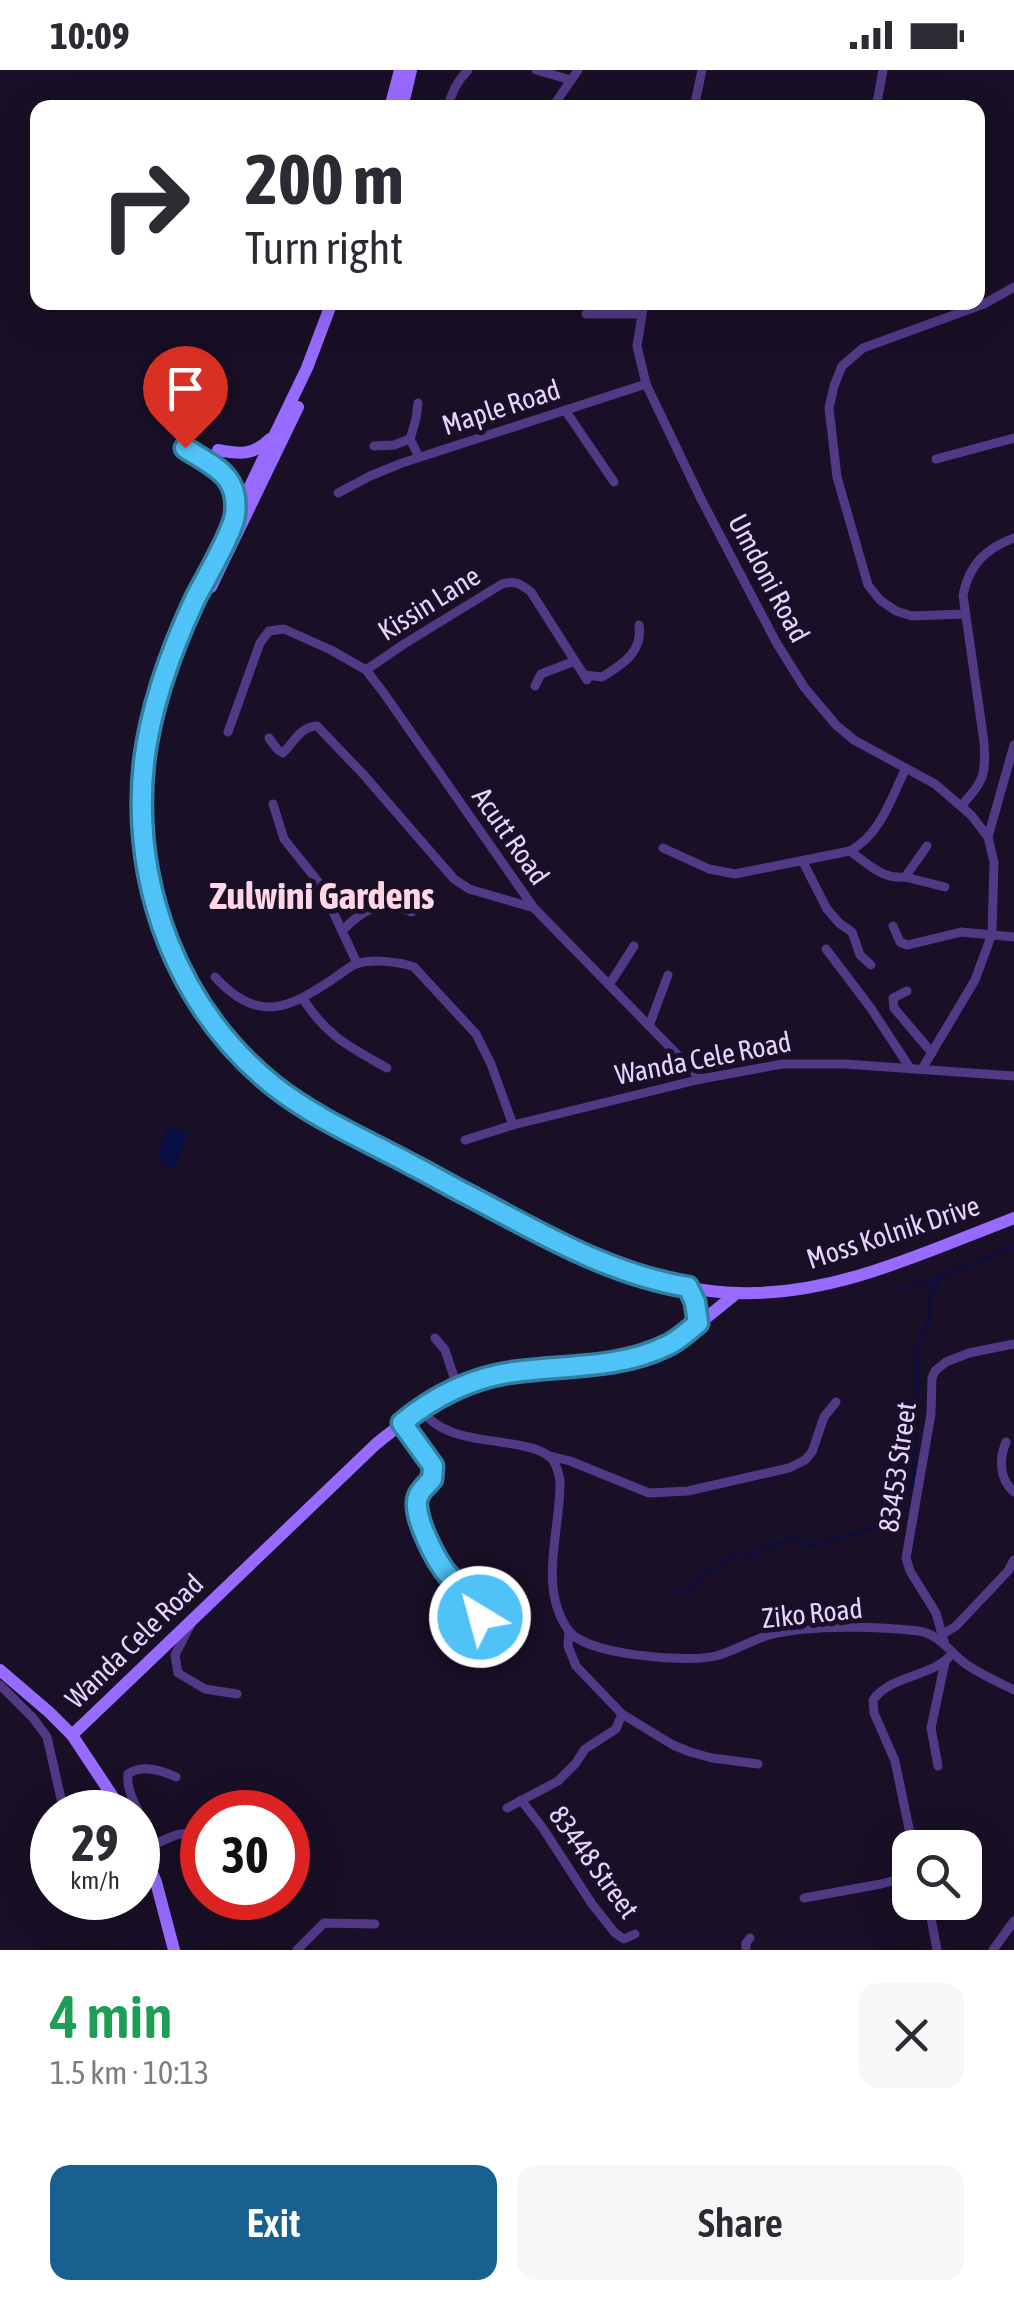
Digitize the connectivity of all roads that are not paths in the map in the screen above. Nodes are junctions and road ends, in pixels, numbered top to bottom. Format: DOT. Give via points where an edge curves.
graph roads {
  1 [pos="400,70"];
  2 [pos="412,70"];
  3 [pos="468,70"];
  4 [pos="536,70"];
  5 [pos="578,70"];
  6 [pos="702,70"];
  7 [pos="882,70"];
  8 [pos="570,80"];
  9 [pos="392,100"];
  10 [pos="404,100"];
  11 [pos="450,100"];
  12 [pos="556,100"];
  13 [pos="696,100"];
  14 [pos="877,100"];
  15 [pos="1014,287"];
  16 [pos="985,303"];
  17 [pos="329,310"];
  18 [pos="338,310"];
  19 [pos="642,310"];
  20 [pos="968,310"];
  21 [pos="586,314"];
  22 [pos="641,314"];
  23 [pos="646,384"];
  24 [pos="418,402"];
  25 [pos="565,410"];
  26 [pos="276,433"];
  27 [pos="1014,438"];
  28 [pos="410,439"];
  29 [pos="374,446"];
  30 [pos="185,448"];
  31 [pos="218,450"];
  32 [pos="419,457"];
  33 [pos="936,460"];
  34 [pos="614,482"];
  35 [pos="338,493"];
  36 [pos="234,520"];
  37 [pos="1014,538"];
  38 [pos="964,614"];
  39 [pos="639,625"];
  40 [pos="574,661"];
  41 [pos="366,670"];
  42 [pos="535,686"];
  43 [pos="150,730"];
  44 [pos="228,732"];
  45 [pos="268,738"];
  46 [pos="1014,745"];
  47 [pos="906,768"];
  48 [pos="273,804"];
  49 [pos="961,806"];
  50 [pos="988,837"];
  51 [pos="927,846"];
  52 [pos="663,848"];
  53 [pos="850,851"];
  54 [pos="802,862"];
  55 [pos="904,877"];
  56 [pos="945,886"];
  57 [pos="534,908"];
  58 [pos="412,912"];
  59 [pos="893,926"];
  60 [pos="342,931"];
  61 [pos="992,934"];
  62 [pos="1014,936"];
  63 [pos="634,946"];
  64 [pos="826,948"];
  65 [pos="357,963"];
  66 [pos="871,965"];
  67 [pos="668,975"];
  68 [pos="216,976"];
  69 [pos="609,985"];
  70 [pos="907,991"];
  71 [pos="303,999"];
  72 [pos="649,1026"];
  73 [pos="932,1053"];
  74 [pos="387,1068"];
  75 [pos="910,1068"];
  76 [pos="922,1068"];
  77 [pos="1014,1076"];
  78 [pos="701,1079"];
  79 [pos="513,1125"];
  80 [pos="465,1140"];
  81 [pos="1014,1218"];
  82 [pos="688,1287"];
  83 [pos="737,1293"];
  84 [pos="698,1323"];
  85 [pos="435,1338"];
  86 [pos="1014,1344"];
  87 [pos="458,1389"];
  88 [pos="836,1402"];
  89 [pos="420,1408"];
  90 [pos="402,1423"];
  91 [pos="1006,1442"];
  92 [pos="550,1456"];
  93 [pos="1014,1492"];
  94 [pos="1014,1560"];
  95 [pos="192,1621"];
  96 [pos="569,1632"];
  97 [pos="944,1639"];
  98 [pos="484,1650"];
  99 [pos="949,1658"];
  100 [pos="1,1676"];
  101 [pos="1014,1690"];
  102 [pos="237,1694"];
  103 [pos="622,1714"];
  104 [pos="72,1735"];
  105 [pos="758,1764"];
  106 [pos="938,1766"];
  107 [pos="176,1777"];
  108 [pos="59,1790"];
  109 [pos="108,1790"];
  110 [pos="130,1790"];
  111 [pos="522,1800"];
  112 [pos="507,1808"];
  113 [pos="909,1830"];
  114 [pos="892,1881"];
  115 [pos="160,1894"];
  116 [pos="804,1898"];
  117 [pos="931,1920"];
  118 [pos="1014,1921"];
  119 [pos="375,1924"];
  120 [pos="636,1934"];
  121 [pos="750,1938"];
  122 [pos="174,1950"];
  123 [pos="297,1950"];
  124 [pos="746,1950"];
  125 [pos="937,1950"];
  126 [pos="993,1950"];
  1 -- 9 [label="main road"];
  2 -- 10 [label="main road"];
  3 -- 11 [label="street"];
  4 -- 8 [label="street"];
  5 -- 8 [label="street"];
  6 -- 13 [label="street"];
  7 -- 14 [label="street"];
  8 -- 12 [label="street"];
  15 -- 16 [label="street"];
  17 -- 26 [label="main road, Moss Kolnik Drive"];
  18 -- 43 [label="main road, Moss Kolnik Drive" via="170,673"];
  19 -- 22 [label="street, Umdoni Road"];
  20 -- 38 [label="street" via="863,348 842,366 829,408 836,477 868,584 880,600 912,616"];
  21 -- 22 [label="street"];
  22 -- 23 [label="street, Umdoni Road" via="637,346"];
  23 -- 25 [label="street, Maple Road"];
  23 -- 47 [label="street, Umdoni Road" via="804,686 854,740"];
  24 -- 28 [label="street"];
  25 -- 32 [label="street, Maple Road"];
  25 -- 34 [label="street"];
  26 -- 31 [label="main road" via="254,452"];
  26 -- 36 [label="main road, Moss Kolnik Drive"];
  27 -- 33 [label="street"];
  28 -- 29 [label="street"];
  28 -- 32 [label="street"];
  30 -- 36 [label="main road" via="230,481"];
  32 -- 35 [label="street, Maple Road"];
  36 -- 43 [label="main road, Moss Kolnik Drive" via="169,658"];
  37 -- 38 [label="street" via="974,564"];
  38 -- 49 [label="street" via="986,767"];
  39 -- 40 [label="street, Kissin Lane" via="632,655 602,677 585,678"];
  40 -- 41 [label="street, Kissin Lane" via="531,592 510,582"];
  40 -- 42 [label="street" via="541,674"];
  41 -- 44 [label="street, Acutt Road" via="284,629 269,631"];
  41 -- 57 [label="street, Acutt Road"];
  43 -- 82 [label="main road, Moss Kolnik Drive" via="143,828 156,909 196,999 232,1046 273,1085 352,1134 586,1256"];
  45 -- 57 [label="street" via="284,753 304,730 317,726 462,885"];
  46 -- 50 [label="street"];
  47 -- 49 [label="street, Umdoni Road"];
  47 -- 53 [label="street" via="879,824"];
  48 -- 60 [label="street" via="284,839 315,876"];
  49 -- 50 [label="street, Umdoni Road"];
  50 -- 61 [label="street"];
  51 -- 55 [label="street"];
  52 -- 54 [label="street" via="735,874"];
  53 -- 54 [label="street"];
  53 -- 55 [label="street" via="884,875"];
  54 -- 66 [label="street" via="828,910 852,932"];
  55 -- 56 [label="street"];
  57 -- 69 [label="street, Acutt Road"];
  58 -- 60 [label="street" via="377,907"];
  59 -- 61 [label="street" via="907,945 952,933"];
  60 -- 65 [label="street"];
  61 -- 62 [label="street"];
  61 -- 73 [label="street" via="975,980"];
  63 -- 69 [label="street"];
  64 -- 75 [label="street"];
  65 -- 71 [label="street"];
  65 -- 79 [label="street" via="405,964 420,972 476,1034"];
  67 -- 72 [label="street"];
  68 -- 71 [label="street" via="251,1005"];
  69 -- 72 [label="street, Acutt Road"];
  70 -- 73 [label="street" via="893,998 894,1008"];
  71 -- 74 [label="street" via="338,1040"];
  72 -- 78 [label="street, Acutt Road"];
  73 -- 76 [label="street"];
  75 -- 76 [label="street, Wanda Cele Road"];
  75 -- 78 [label="street, Wanda Cele Road" via="782,1064"];
  76 -- 77 [label="street, Wanda Cele Road"];
  78 -- 79 [label="street, Wanda Cele Road"];
  79 -- 80 [label="street, Wanda Cele Road"];
  81 -- 83 [label="main road, Moss Kolnik Drive" via="850,1278"];
  82 -- 83 [label="main road, Moss Kolnik Drive"];
  82 -- 84 [label="main road"];
  83 -- 84 [label="main road, Wanda Cele Road"];
  84 -- 87 [label="main road, Wanda Cele Road" via="642,1356 510,1372"];
  85 -- 87 [label="street"];
  86 -- 97 [label="street, 83453 Street" via="970,1352 946,1362 932,1378 932,1414 906,1558"];
  87 -- 89 [label="main road, Wanda Cele Road"];
  88 -- 92 [label="street" via="805,1460 688,1491 648,1494"];
  89 -- 90 [label="main road, Wanda Cele Road"];
  89 -- 92 [label="street" via="444,1430"];
  90 -- 95 [label="main road, Wanda Cele Road"];
  90 -- 98 [label="street" via="433,1466 416,1508 441,1568 481,1608"];
  91 -- 93 [label="street" via="1002,1474"];
  92 -- 96 [label="street" via="560,1482 553,1590"];
  94 -- 97 [label="street"];
  95 -- 102 [label="street" via="175,1656 178,1673 206,1689"];
  95 -- 104 [label="main road, Wanda Cele Road"];
  96 -- 97 [label="street, Ziko Road" via="638,1656 696,1660 773,1634 840,1628 917,1631"];
  96 -- 103 [label="street" via="576,1666"];
  97 -- 99 [label="street"];
  99 -- 101 [label="street"];
  99 -- 106 [label="street" via="931,1728"];
  99 -- 113 [label="street" via="884,1688 873,1700 895,1760"];
  100 -- 104 [label="main road, Wanda Cele Road"];
  100 -- 108 [label="street" via="48,1737"];
  103 -- 105 [label="street" via="673,1746"];
  103 -- 111 [label="street" via="616,1729 585,1749 567,1774"];
  104 -- 109 [label="main road"];
  107 -- 110 [label="street" via="134,1770 128,1774"];
  111 -- 112 [label="street"];
  111 -- 120 [label="street, 83448 Street" via="615,1932 624,1938"];
  114 -- 116 [label="street"];
  115 -- 122 [label="main road"];
  117 -- 125 [label="street"];
  118 -- 126 [label="street"];
  119 -- 123 [label="street" via="324,1923"];
  121 -- 124 [label="street"];
}
